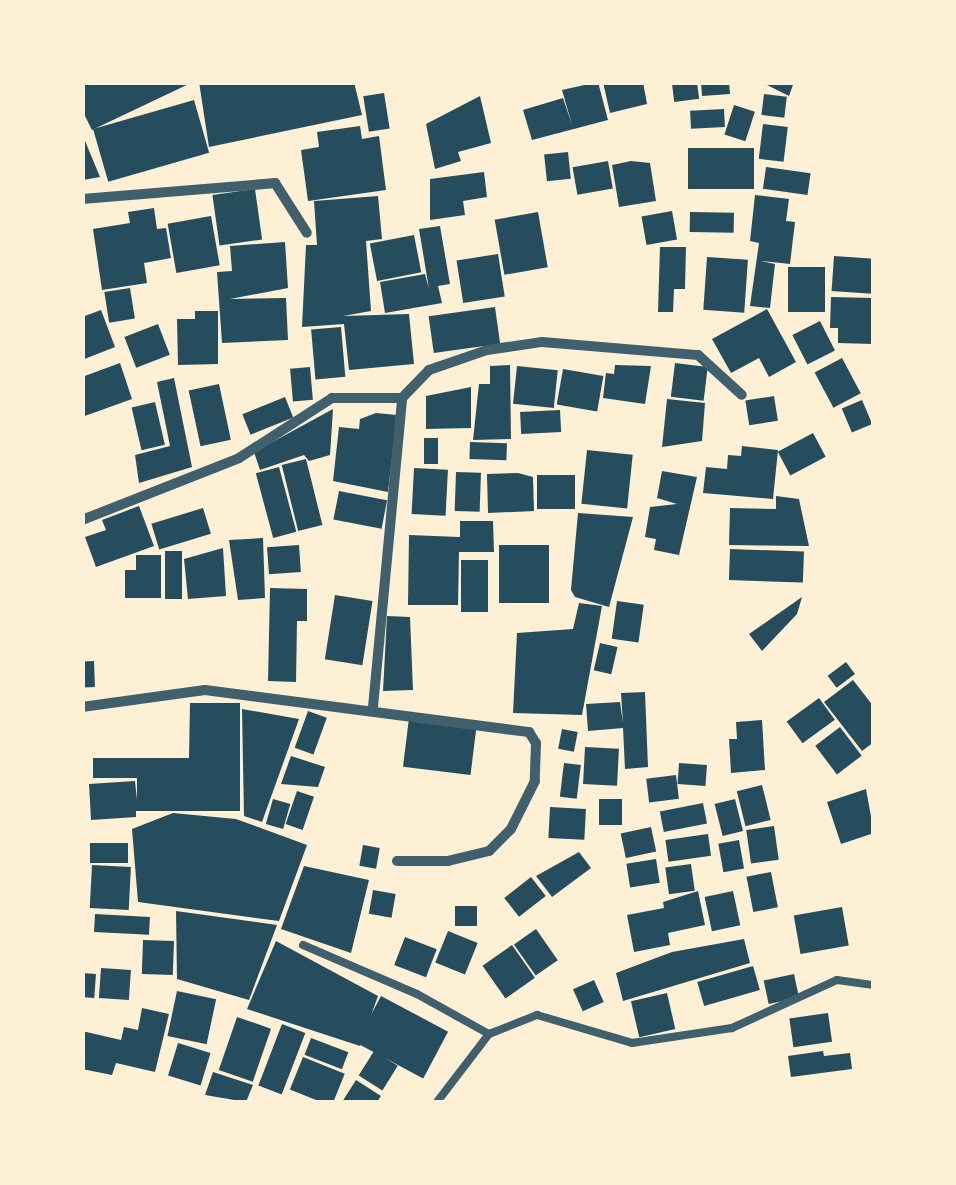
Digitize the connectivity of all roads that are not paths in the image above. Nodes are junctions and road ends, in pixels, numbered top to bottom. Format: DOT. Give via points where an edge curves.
graph roads {
  1 [pos="82,199"];
  2 [pos="307,233"];
  3 [pos="742,395"];
  4 [pos="402,398"];
  5 [pos="82,520"];
  6 [pos="82,707"];
  7 [pos="373,707"];
  8 [pos="397,861"];
  9 [pos="303,945"];
  10 [pos="874,985"];
  11 [pos="489,1034"];
  12 [pos="437,1102"];
  1 -- 2 [label="street" via="275,183"];
  3 -- 4 [label="street" via="698,356 542,342 487,350 429,370"];
  4 -- 5 [label="street" via="332,398 240,458"];
  4 -- 7 [label="street"];
  6 -- 7 [label="street" via="205,690"];
  7 -- 8 [label="street" via="529,732 536,743 534,781 512,829 488,851 448,861"];
  9 -- 11 [label="lane" via="417,994"];
  10 -- 11 [label="lane" via="837,980 732,1028 632,1042 536,1015"];
  11 -- 12 [label="lane"];
}
